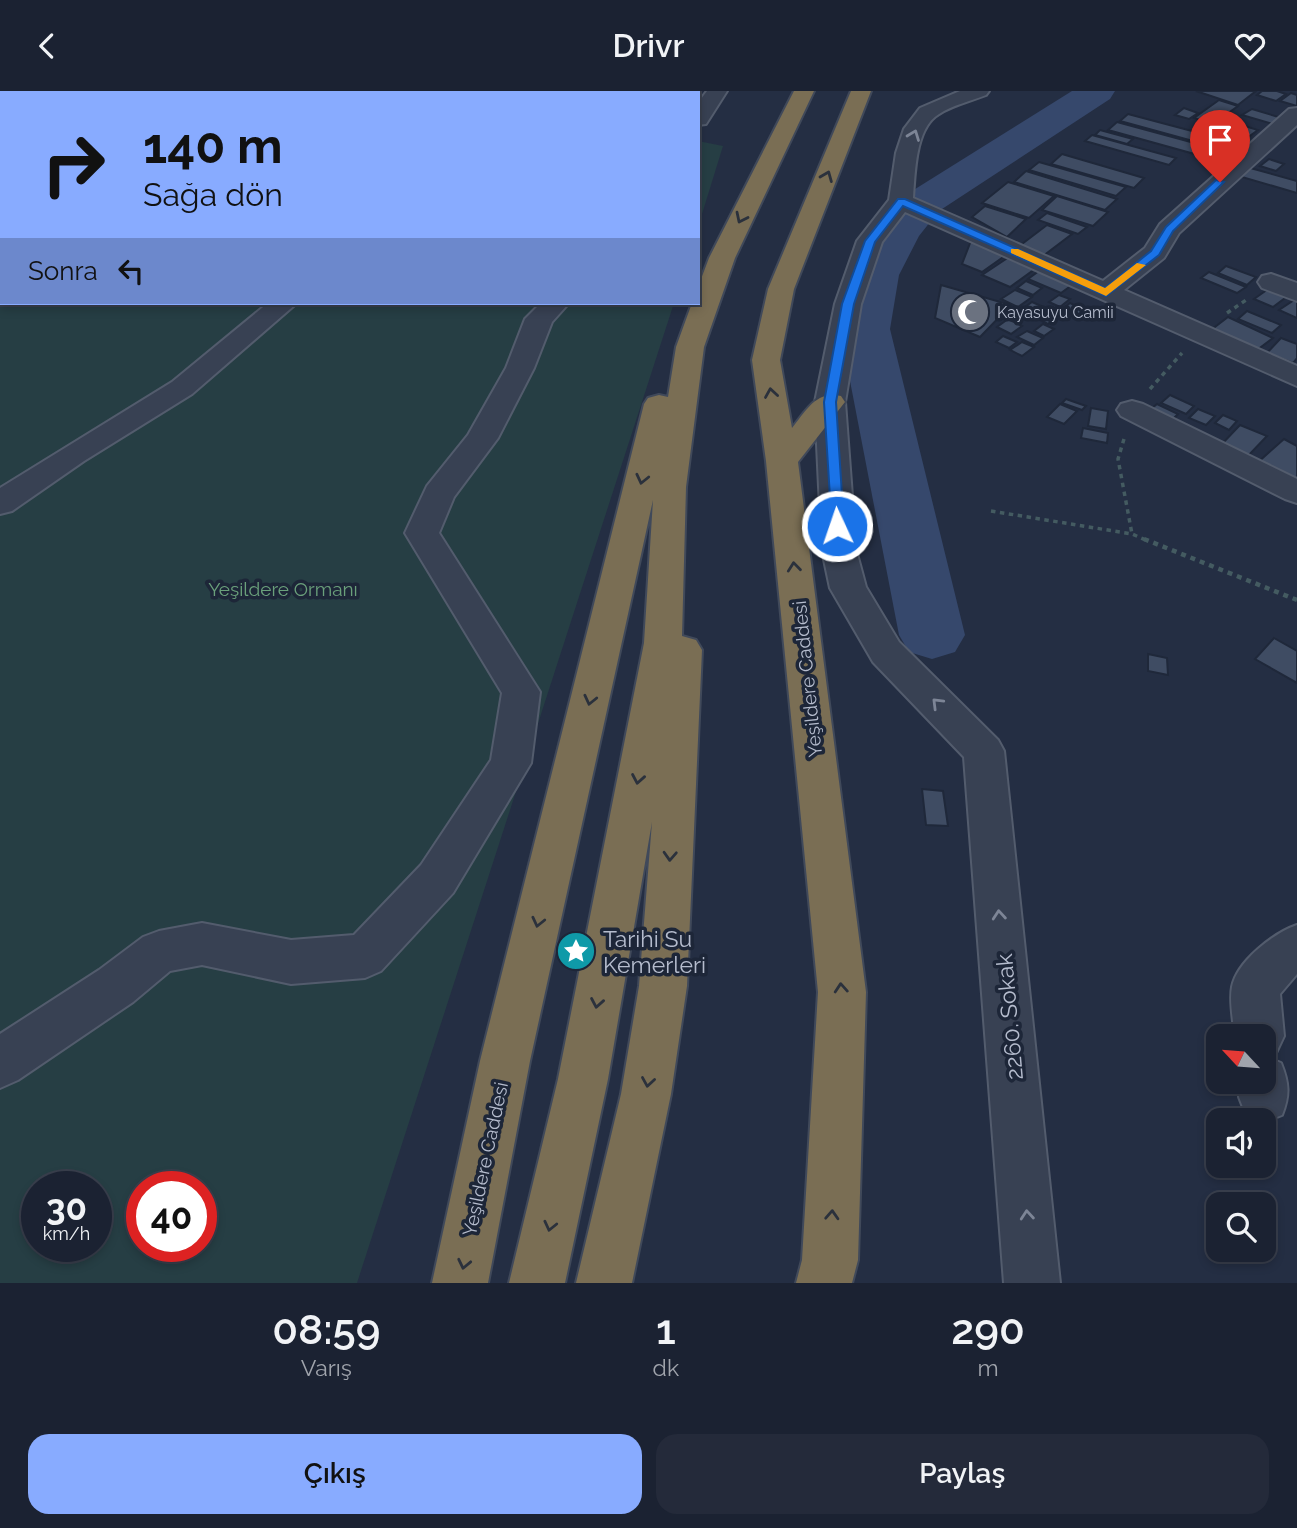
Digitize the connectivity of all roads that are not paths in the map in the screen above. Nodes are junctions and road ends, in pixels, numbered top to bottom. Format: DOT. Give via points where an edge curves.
graph roads {
  1 [pos="717,91"];
  2 [pos="804,91"];
  3 [pos="861,91"];
  4 [pos="979,91"];
  5 [pos="700,116"];
  6 [pos="1295,118"];
  7 [pos="901,201"];
  8 [pos="1271,282"];
  9 [pos="1106,292"];
  10 [pos="1297,293"];
  11 [pos="282,305"];
  12 [pos="554,305"];
  13 [pos="690,348"];
  14 [pos="1297,377"];
  15 [pos="830,402"];
  16 [pos="1132,410"];
  17 [pos="782,461"];
  18 [pos="1297,492"];
  19 [pos="0,503"];
  20 [pos="1297,946"];
  21 [pos="1258,1024"];
  22 [pos="0,1063"];
  23 [pos="460,1283"];
  24 [pos="537,1283"];
  25 [pos="604,1283"];
  26 [pos="824,1283"];
  27 [pos="1032,1283"];
  1 -- 5 [label="street"];
  2 -- 13 [label="highway, Yeşildere Caddesi, one-way" via="722,258"];
  17 -- 3 [label="highway, Yeşildere Caddesi, one-way" via="766,361 781,289"];
  7 -- 4 [label="street, one-way" via="913,133 926,112"];
  6 -- 9 [label="street" via="1169,229 1155,253"];
  7 -- 9 [label="street"];
  7 -- 15 [label="street" via="870,241 848,304"];
  8 -- 10 [label="street"];
  9 -- 14 [label="street"];
  11 -- 19 [label="street" via="182,388"];
  12 -- 22 [label="street" via="540,319 520,369 482,438 439,493 422,533 521,692 511,763 438,879 365,956 291,962 202,944 159,952"];
  13 -- 23 [label="highway, Yeşildere Caddesi, one-way" via="662,391 505,1061"];
  13 -- 24 [label="highway, Yeşildere Caddesi, one-way" via="670,487 663,643 583,1079"];
  13 -- 25 [label="highway, Yeşildere Caddesi, one-way" via="693,475 663,986 646,1094"];
  15 -- 17 [label="highway"];
  27 -- 15 [label="street, 2260. Sokak, one-way" via="984,751 886,652 848,588 838,551"];
  16 -- 18 [label="street"];
  26 -- 17 [label="highway, Yeşildere Caddesi, one-way" via="830,1261 842,992"];
  20 -- 21 [label="street" via="1256,987"];
}
